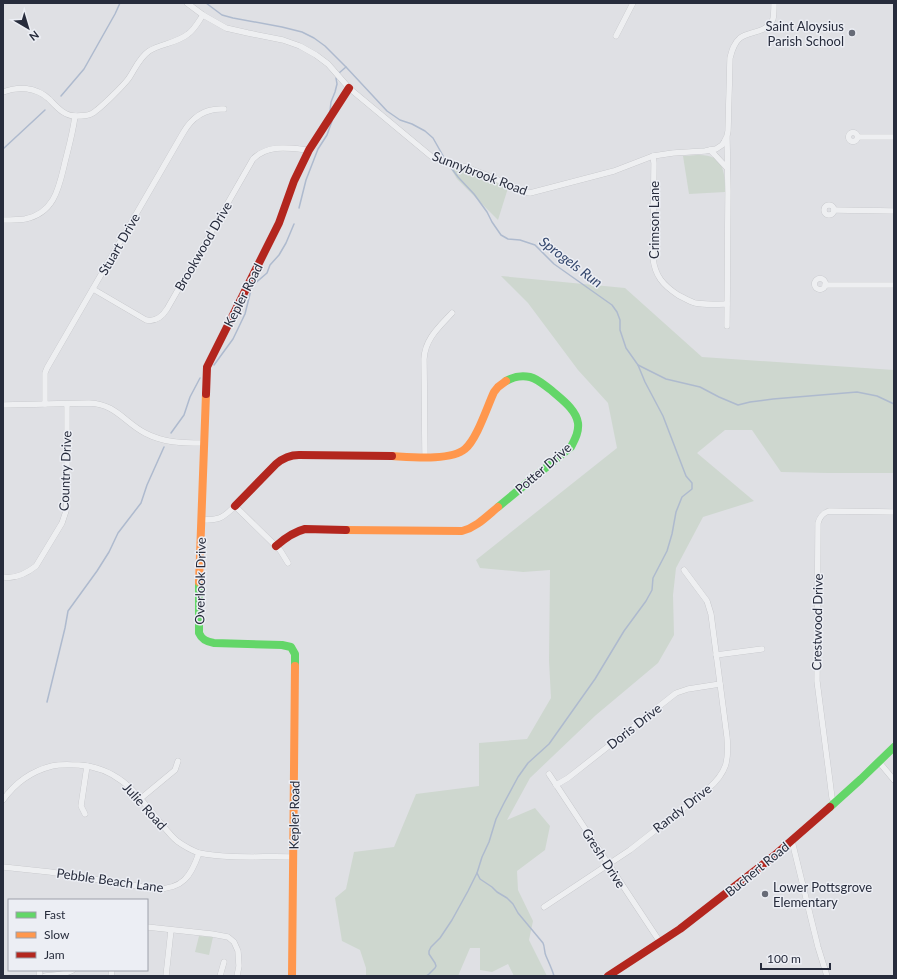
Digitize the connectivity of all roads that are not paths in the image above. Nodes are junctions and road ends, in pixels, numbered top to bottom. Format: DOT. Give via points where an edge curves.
graph roads {
  1 [pos="187,3"];
  2 [pos="633,3"];
  3 [pos="774,3"];
  4 [pos="202,15"];
  5 [pos="616,36"];
  6 [pos="349,88"];
  7 [pos="3,92"];
  8 [pos="224,109"];
  9 [pos="75,116"];
  10 [pos="727,136"];
  11 [pos="858,136"];
  12 [pos="894,137"];
  13 [pos="309,150"];
  14 [pos="710,150"];
  15 [pos="653,156"];
  16 [pos="728,168"];
  17 [pos="834,210"];
  18 [pos="894,211"];
  19 [pos="3,220"];
  20 [pos="825,284"];
  21 [pos="894,285"];
  22 [pos="93,290"];
  23 [pos="727,304"];
  24 [pos="452,313"];
  25 [pos="727,326"];
  26 [pos="46,404"];
  27 [pos="67,404"];
  28 [pos="3,405"];
  29 [pos="203,443"];
  30 [pos="425,457"];
  31 [pos="235,506"];
  32 [pos="894,512"];
  33 [pos="201,520"];
  34 [pos="276,546"];
  35 [pos="288,563"];
  36 [pos="684,570"];
  37 [pos="3,577"];
  38 [pos="762,649"];
  39 [pos="295,654"];
  40 [pos="716,655"];
  41 [pos="720,684"];
  42 [pos="894,747"];
  43 [pos="178,761"];
  44 [pos="878,762"];
  45 [pos="87,766"];
  46 [pos="549,774"];
  47 [pos="894,780"];
  48 [pos="556,785"];
  49 [pos="140,799"];
  50 [pos="3,800"];
  51 [pos="836,802"];
  52 [pos="85,814"];
  53 [pos="792,841"];
  54 [pos="199,853"];
  55 [pos="293,857"];
  56 [pos="608,865"];
  57 [pos="3,868"];
  58 [pos="544,907"];
  59 [pos="148,927"];
  60 [pos="171,930"];
  61 [pos="660,942"];
  62 [pos="224,962"];
  63 [pos="72,971"];
  64 [pos="56,975"];
  65 [pos="45,976"];
  66 [pos="166,976"];
  67 [pos="220,976"];
  68 [pos="237,976"];
  69 [pos="292,976"];
  70 [pos="608,976"];
  71 [pos="827,976"];
  1 -- 4 [label="street, Sunnybrook Road"];
  2 -- 5 [label="street"];
  3 -- 10 [label="street" via="773,17 769,25 740,38 732,50"];
  4 -- 6 [label="street, Sunnybrook Road" via="226,28 300,46 321,59"];
  4 -- 9 [label="street" via="187,36 153,49 143,56 126,82 95,112"];
  6 -- 13 [label="street, Kepler Road"];
  6 -- 15 [label="street, Sunnybrook Road" via="437,159 481,172 530,194 614,172"];
  7 -- 9 [label="street" via="20,88 31,90 43,95 62,112"];
  8 -- 22 [label="street, Stuart Drive" via="205,112 188,124"];
  9 -- 19 [label="street" via="53,200 45,209 33,216 21,220"];
  10 -- 14 [label="street" via="720,146"];
  10 -- 16 [label="street"];
  11 -- 12 [label="street"];
  13 -- 22 [label="street, Brookwood Drive" via="268,149 253,159 160,318 146,320"];
  13 -- 29 [label="street, Kepler Road" via="294,181 279,223 207,367"];
  14 -- 15 [label="street, Sunnybrook Road"];
  14 -- 16 [label="street"];
  15 -- 23 [label="street, Crimson Lane" via="653,258 654,267 661,281 692,302"];
  16 -- 23 [label="street"];
  17 -- 18 [label="street"];
  20 -- 21 [label="street"];
  22 -- 26 [label="street, Stuart Drive" via="47,368"];
  23 -- 25 [label="street"];
  24 -- 30 [label="street" via="425,349"];
  26 -- 27 [label="street"];
  26 -- 28 [label="street"];
  27 -- 29 [label="street" via="102,404 154,437 175,442"];
  27 -- 37 [label="street, Country Drive" via="67,505 62,522 36,566 19,576"];
  29 -- 33 [label="street, Kepler Road"];
  30 -- 31 [label="street, Potter Drive" via="289,456 276,464"];
  30 -- 34 [label="street, Potter Drive" via="448,457 464,450 472,440 496,390 504,381 514,377 530,376 540,381 568,405 577,421 575,440 567,450 480,522 468,529 305,529 289,534"];
  31 -- 33 [label="street" via="219,519"];
  31 -- 34 [label="street"];
  32 -- 51 [label="street, Crestwood Drive" via="829,511 822,514 818,523 816,681 830,787 832,798"];
  33 -- 39 [label="street, Overlook Drive" via="198,615 201,637 214,643 282,645 291,647"];
  34 -- 35 [label="street"];
  36 -- 40 [label="street, Randy Drive" via="709,607"];
  38 -- 40 [label="street"];
  39 -- 55 [label="street, Kepler Road"];
  40 -- 41 [label="street, Randy Drive"];
  41 -- 48 [label="street, Doris Drive" via="679,691"];
  41 -- 56 [label="street, Randy Drive" via="728,753 722,773 708,789"];
  42 -- 44 [label="street, Buchert Road"];
  43 -- 49 [label="street" via="175,770"];
  44 -- 47 [label="street"];
  44 -- 51 [label="street, Buchert Road"];
  45 -- 49 [label="street, Julie Road" via="115,776 130,787"];
  45 -- 50 [label="street, Julie Road" via="61,765 40,770 15,786"];
  45 -- 52 [label="street" via="82,806"];
  46 -- 48 [label="street, Gresh Drive"];
  48 -- 56 [label="street, Gresh Drive"];
  49 -- 54 [label="street, Julie Road" via="171,835 189,849"];
  51 -- 53 [label="street, Buchert Road"];
  53 -- 61 [label="street, Buchert Road"];
  53 -- 71 [label="street"];
  54 -- 55 [label="street" via="246,858"];
  54 -- 57 [label="street, Pebble Beach Lane" via="187,878 165,889 50,872"];
  55 -- 69 [label="street, Kepler Road"];
  56 -- 58 [label="street, Randy Drive"];
  56 -- 61 [label="street, Gresh Drive"];
  59 -- 60 [label="street"];
  60 -- 66 [label="street"];
  60 -- 68 [label="street" via="230,938 238,951"];
  61 -- 70 [label="street, Buchert Road"];
  62 -- 67 [label="street"];
  63 -- 64 [label="street"];
  64 -- 65 [label="street"];
}
